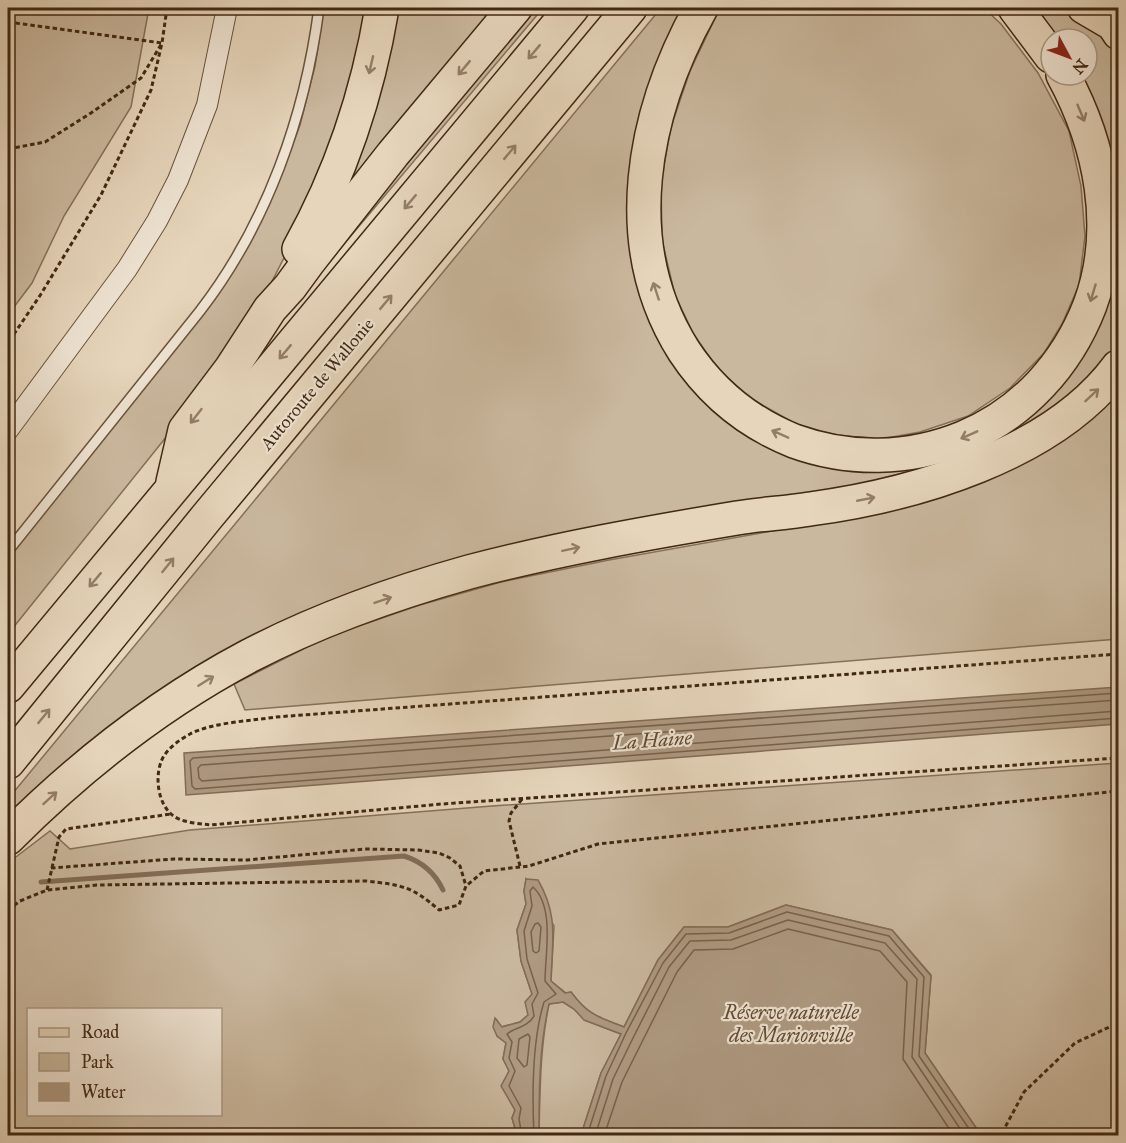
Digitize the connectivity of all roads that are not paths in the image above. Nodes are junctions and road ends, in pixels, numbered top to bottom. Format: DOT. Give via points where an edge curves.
graph roads {
  1 [pos="227,8"];
  2 [pos="319,8"];
  3 [pos="382,8"];
  4 [pos="515,8"];
  5 [pos="572,8"];
  6 [pos="630,8"];
  7 [pos="701,8"];
  8 [pos="1015,8"];
  9 [pos="1083,8"];
  10 [pos="1119,34"];
  11 [pos="1039,40"];
  12 [pos="1069,87"];
  13 [pos="270,309"];
  14 [pos="1119,367"];
  15 [pos="8,430"];
  16 [pos="172,487"];
  17 [pos="8,551"];
  18 [pos="8,686"];
  19 [pos="8,762"];
  20 [pos="8,838"];
  1 -- 15 [label="street" via="207,105 182,171 157,221 127,269"];
  2 -- 17 [label="lane" via="300,106 287,147 239,254 200,311"];
  3 -- 13 [label="highway, one-way" via="363,97 348,143"];
  4 -- 13 [label="highway, one-way"];
  5 -- 16 [label="highway, one-way"];
  19 -- 6 [label="highway, Autoroute de Wallonie, one-way"];
  12 -- 7 [label="highway, one-way" via="1091,138 1101,186 1104,238 1093,296 1075,338 1052,372 1008,413 973,434 934,448 870,455 813,448 748,418 717,392 675,335 650,271 644,190 651,136 670,73"];
  8 -- 11 [label="highway"];
  9 -- 10 [label="main road" via="1112,25"];
  13 -- 16 [label="highway, one-way" via="185,430"];
  20 -- 14 [label="highway, one-way" via="70,781 147,720 222,672 297,633 470,572 693,526 841,504 941,480 1034,439 1090,398"];
  16 -- 18 [label="highway, one-way"];
}
